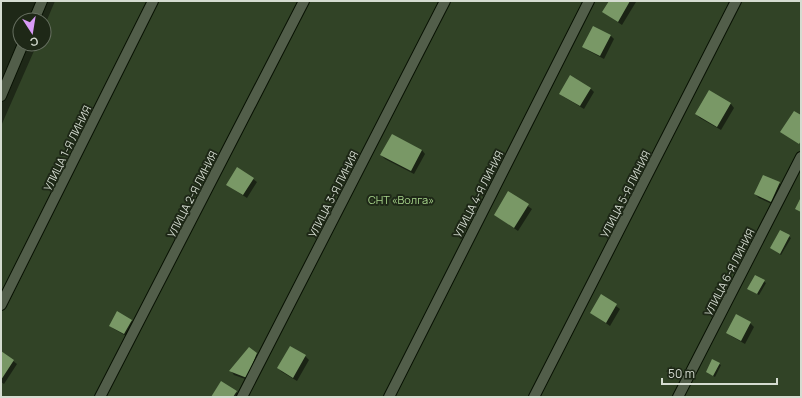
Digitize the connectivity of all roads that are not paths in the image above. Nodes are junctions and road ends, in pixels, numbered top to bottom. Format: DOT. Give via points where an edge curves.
graph roads {
  1 [pos="42,1"];
  2 [pos="153,1"];
  3 [pos="304,1"];
  4 [pos="445,1"];
  5 [pos="589,1"];
  6 [pos="736,1"];
  7 [pos="37,12"];
  8 [pos="20,52"];
  9 [pos="1,96"];
  10 [pos="801,157"];
  11 [pos="1,305"];
  12 [pos="100,397"];
  13 [pos="242,397"];
  14 [pos="389,397"];
  15 [pos="534,397"];
  16 [pos="678,397"];
  1 -- 7 [label="street"];
  2 -- 11 [label="street, УЛИЦА 1-Я ЛИНИЯ"];
  3 -- 12 [label="street, УЛИЦА 2-Я ЛИНИЯ"];
  4 -- 13 [label="street, УЛИЦА 3-Я ЛИНИЯ"];
  5 -- 14 [label="street, УЛИЦА 4-Я ЛИНИЯ"];
  6 -- 15 [label="street, УЛИЦА 5-Я ЛИНИЯ"];
  8 -- 9 [label="street"];
  10 -- 16 [label="street, УЛИЦА 6-Я ЛИНИЯ"];
}
